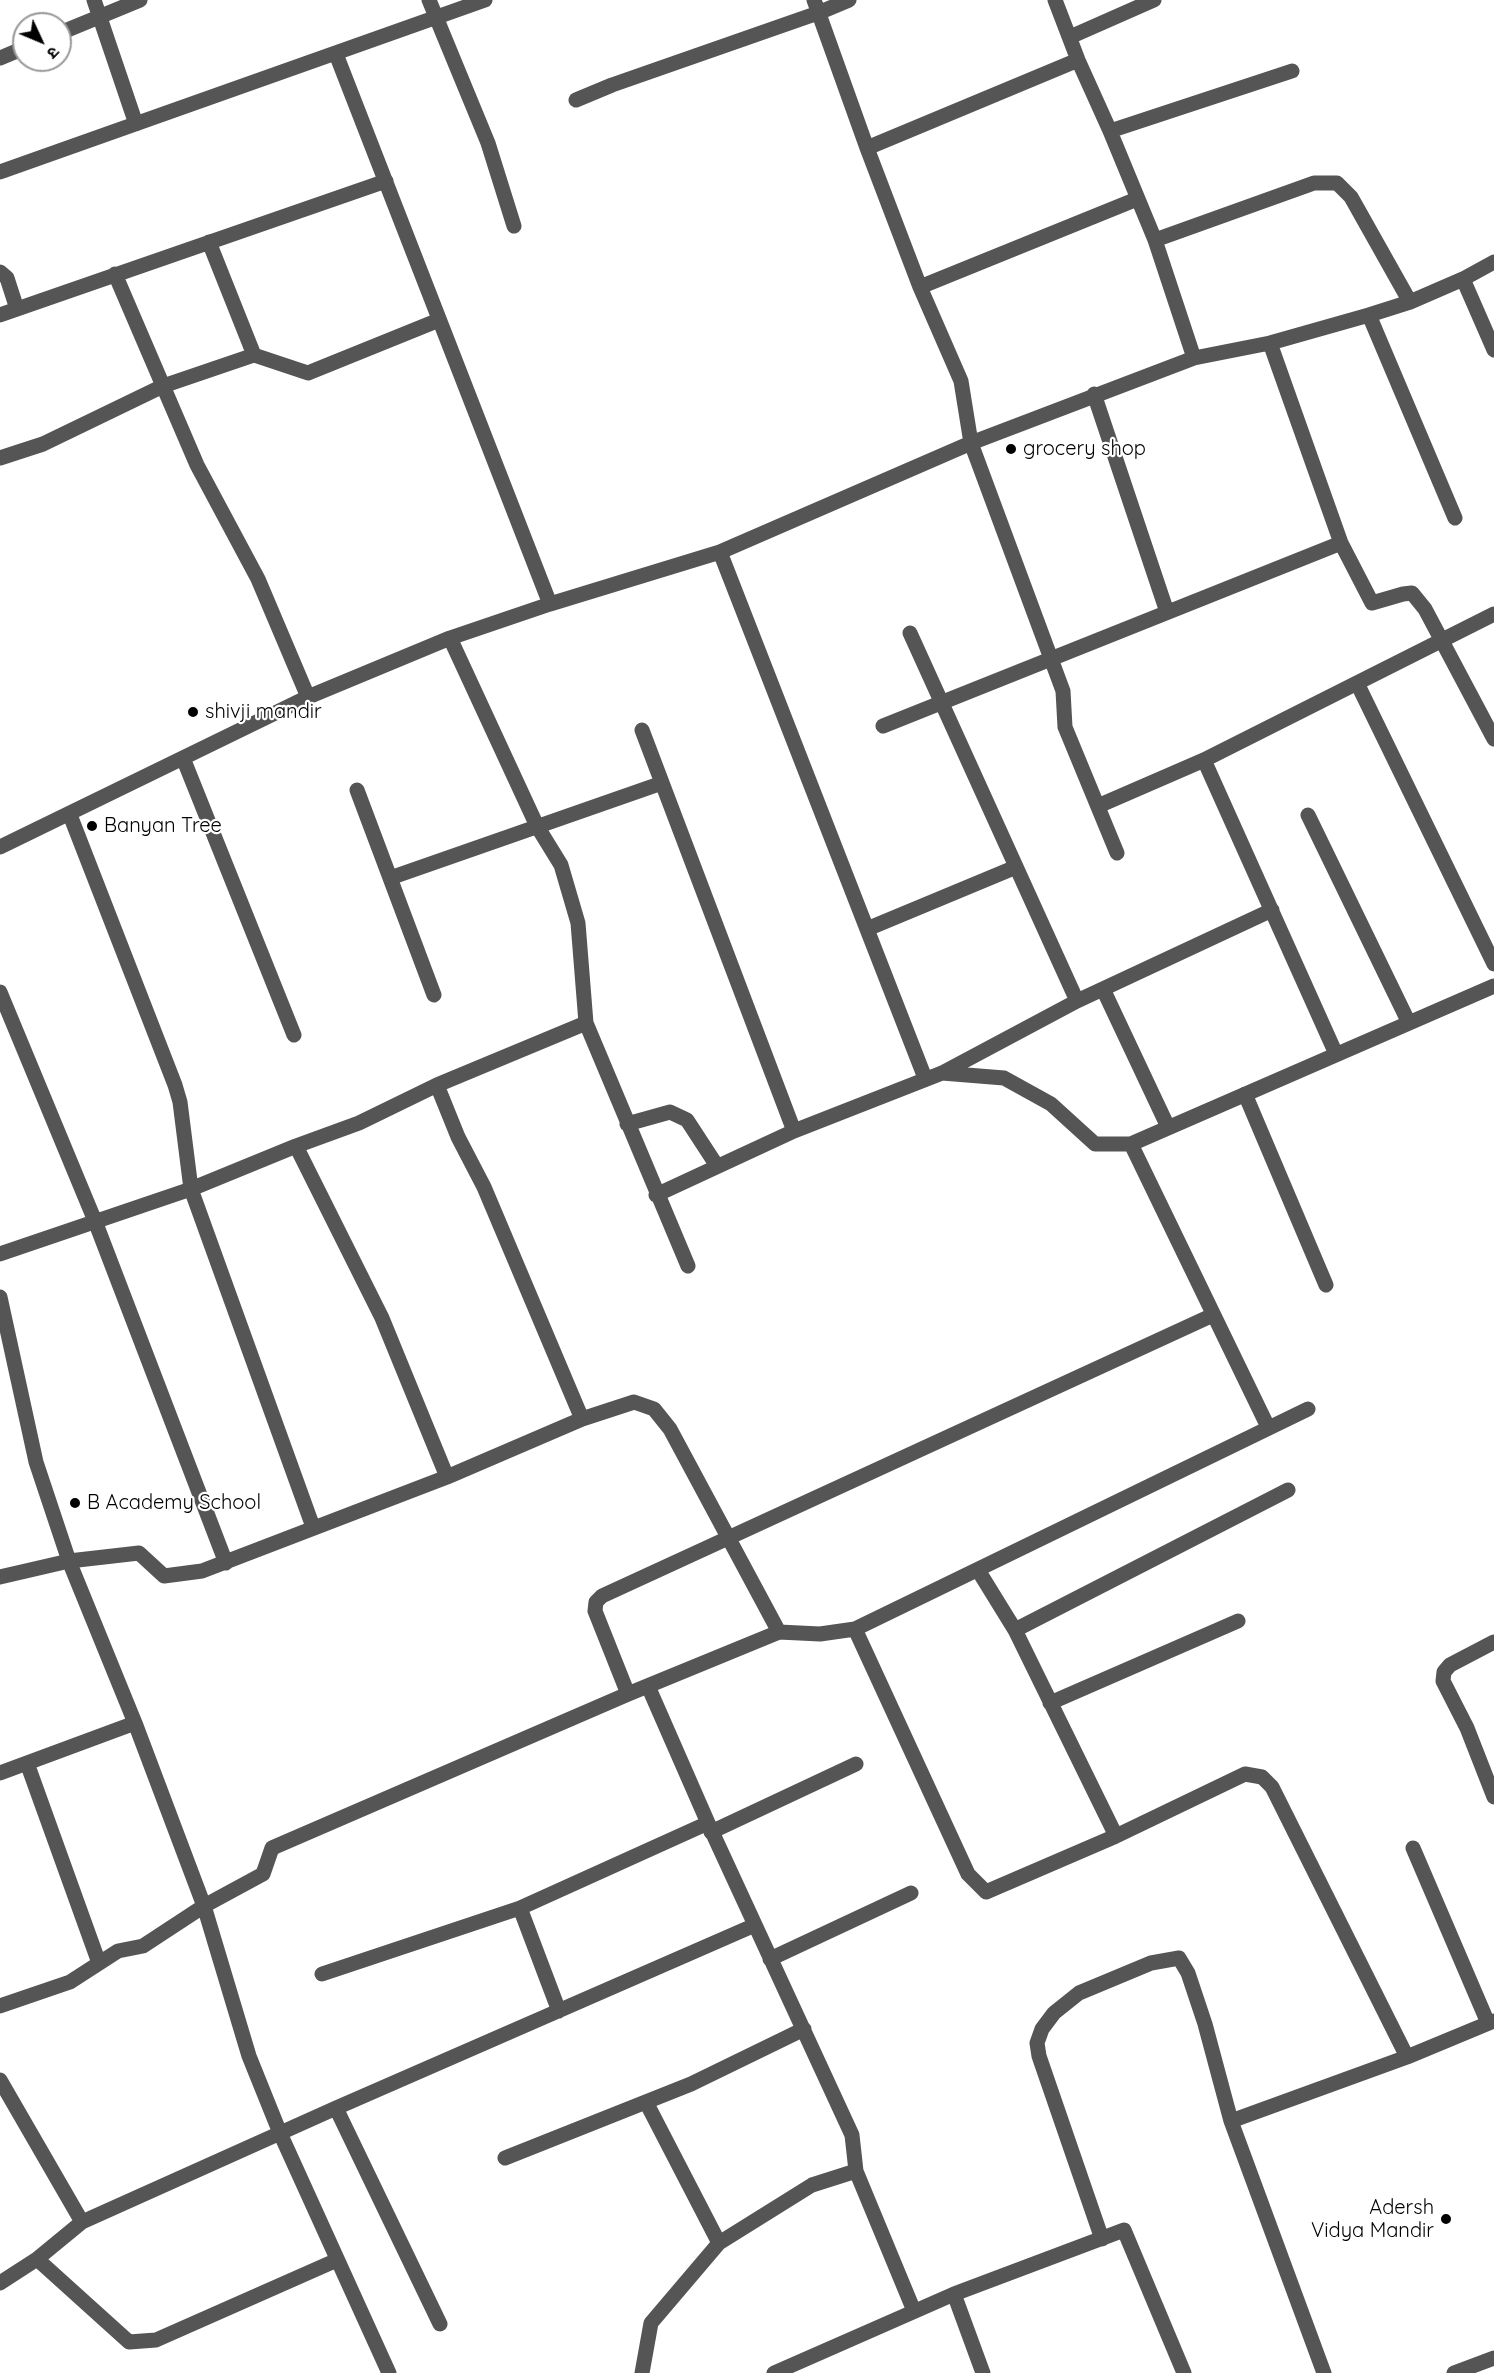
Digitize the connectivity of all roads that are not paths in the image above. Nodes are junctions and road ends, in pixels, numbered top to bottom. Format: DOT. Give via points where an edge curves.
graph roads {
  1 [pos="94,0"];
  2 [pos="140,0"];
  3 [pos="429,0"];
  4 [pos="485,0"];
  5 [pos="849,0"];
  6 [pos="1055,0"];
  7 [pos="1154,0"];
  8 [pos="816,7"];
  9 [pos="100,16"];
  10 [pos="435,18"];
  11 [pos="72,28"];
  12 [pos="1070,37"];
  13 [pos="336,54"];
  14 [pos="1078,60"];
  15 [pos="1292,71"];
  16 [pos="576,100"];
  17 [pos="136,124"];
  18 [pos="1110,130"];
  19 [pos="867,148"];
  20 [pos="0,172"];
  21 [pos="386,182"];
  22 [pos="1137,199"];
  23 [pos="514,226"];
  24 [pos="1155,240"];
  25 [pos="209,242"];
  26 [pos="1494,262"];
  27 [pos="0,272"];
  28 [pos="115,274"];
  29 [pos="1463,279"];
  30 [pos="920,287"];
  31 [pos="1410,302"];
  32 [pos="16,309"];
  33 [pos="0,315"];
  34 [pos="1369,315"];
  35 [pos="439,320"];
  36 [pos="1270,344"];
  37 [pos="1494,350"];
  38 [pos="254,355"];
  39 [pos="1194,358"];
  40 [pos="163,386"];
  41 [pos="1094,394"];
  42 [pos="971,443"];
  43 [pos="0,458"];
  44 [pos="1455,518"];
  45 [pos="1341,543"];
  46 [pos="720,552"];
  47 [pos="550,604"];
  48 [pos="1167,612"];
  49 [pos="1494,615"];
  50 [pos="910,633"];
  51 [pos="450,638"];
  52 [pos="1442,641"];
  53 [pos="1051,658"];
  54 [pos="1357,683"];
  55 [pos="308,697"];
  56 [pos="941,703"];
  57 [pos="883,726"];
  58 [pos="642,730"];
  59 [pos="1494,739"];
  60 [pos="183,758"];
  61 [pos="1204,760"];
  62 [pos="662,783"];
  63 [pos="357,790"];
  64 [pos="1098,806"];
  65 [pos="70,815"];
  66 [pos="1308,815"];
  67 [pos="537,826"];
  68 [pos="0,848"];
  69 [pos="1118,853"];
  70 [pos="1016,867"];
  71 [pos="390,878"];
  72 [pos="1272,910"];
  73 [pos="867,929"];
  74 [pos="1494,964"];
  75 [pos="1494,986"];
  76 [pos="1103,989"];
  77 [pos="0,992"];
  78 [pos="434,995"];
  79 [pos="1077,1001"];
  80 [pos="586,1023"];
  81 [pos="1409,1023"];
  82 [pos="294,1035"];
  83 [pos="1336,1054"];
  84 [pos="942,1073"];
  85 [pos="925,1078"];
  86 [pos="437,1085"];
  87 [pos="1245,1094"];
  88 [pos="627,1124"];
  89 [pos="1168,1127"];
  90 [pos="794,1131"];
  91 [pos="1131,1144"];
  92 [pos="296,1146"];
  93 [pos="717,1166"];
  94 [pos="191,1190"];
  95 [pos="656,1194"];
  96 [pos="96,1221"];
  97 [pos="0,1254"];
  98 [pos="687,1266"];
  99 [pos="1326,1285"];
  100 [pos="0,1297"];
  101 [pos="1214,1315"];
  102 [pos="1308,1409"];
  103 [pos="582,1419"];
  104 [pos="1268,1427"];
  105 [pos="447,1477"];
  106 [pos="1288,1490"];
  107 [pos="313,1527"];
  108 [pos="728,1539"];
  109 [pos="69,1561"];
  110 [pos="226,1563"];
  111 [pos="978,1570"];
  112 [pos="0,1577"];
  113 [pos="1238,1621"];
  114 [pos="855,1629"];
  115 [pos="1015,1630"];
  116 [pos="779,1632"];
  117 [pos="1494,1642"];
  118 [pos="648,1686"];
  119 [pos="628,1694"];
  120 [pos="1050,1703"];
  121 [pos="135,1724"];
  122 [pos="27,1763"];
  123 [pos="856,1764"];
  124 [pos="0,1773"];
  125 [pos="1494,1797"];
  126 [pos="710,1827"];
  127 [pos="1116,1836"];
  128 [pos="1413,1848"];
  129 [pos="911,1893"];
  130 [pos="204,1906"];
  131 [pos="520,1908"];
  132 [pos="755,1925"];
  133 [pos="770,1959"];
  134 [pos="99,1963"];
  135 [pos="322,1974"];
  136 [pos="0,2006"];
  137 [pos="559,2011"];
  138 [pos="1491,2022"];
  139 [pos="804,2029"];
  140 [pos="1407,2057"];
  141 [pos="0,2080"];
  142 [pos="646,2102"];
  143 [pos="336,2108"];
  144 [pos="1231,2121"];
  145 [pos="280,2133"];
  146 [pos="506,2158"];
  147 [pos="856,2171"];
  148 [pos="82,2222"];
  149 [pos="1102,2239"];
  150 [pos="718,2243"];
  151 [pos="37,2259"];
  152 [pos="337,2260"];
  153 [pos="0,2283"];
  154 [pos="954,2294"];
  155 [pos="914,2311"];
  156 [pos="440,2324"];
  157 [pos="1494,2358"];
  158 [pos="389,2373"];
  159 [pos="642,2373"];
  160 [pos="774,2373"];
  161 [pos="983,2373"];
  162 [pos="1184,2373"];
  163 [pos="1324,2373"];
  164 [pos="1454,2373"];
  1 -- 9 [label="street"];
  2 -- 9 [label="street"];
  3 -- 10 [label="street"];
  4 -- 10 [label="street"];
  5 -- 8 [label="street"];
  6 -- 12 [label="street"];
  7 -- 12 [label="street"];
  8 -- 16 [label="street"];
  8 -- 19 [label="street"];
  9 -- 11 [label="street"];
  9 -- 17 [label="street"];
  10 -- 13 [label="street"];
  10 -- 23 [label="street" via="488,144"];
  12 -- 14 [label="street"];
  13 -- 17 [label="street"];
  13 -- 21 [label="street"];
  14 -- 18 [label="street"];
  14 -- 19 [label="street"];
  15 -- 18 [label="street"];
  17 -- 20 [label="street"];
  18 -- 22 [label="street"];
  19 -- 30 [label="street"];
  21 -- 25 [label="street"];
  21 -- 35 [label="street"];
  22 -- 24 [label="street"];
  22 -- 30 [label="street"];
  24 -- 31 [label="street" via="1314,183 1336,183 1351,197"];
  24 -- 39 [label="street"];
  25 -- 28 [label="street"];
  25 -- 38 [label="street"];
  26 -- 29 [label="street"];
  27 -- 32 [label="street" via="7,278"];
  28 -- 32 [label="street"];
  28 -- 40 [label="street"];
  29 -- 31 [label="street"];
  29 -- 37 [label="street"];
  30 -- 42 [label="street" via="961,381"];
  31 -- 34 [label="street"];
  32 -- 33 [label="street"];
  34 -- 36 [label="street"];
  34 -- 44 [label="street"];
  35 -- 38 [label="street" via="308,373"];
  35 -- 47 [label="street"];
  36 -- 39 [label="street"];
  36 -- 45 [label="street"];
  38 -- 40 [label="street"];
  39 -- 41 [label="street"];
  40 -- 43 [label="street" via="43,444"];
  40 -- 55 [label="street" via="197,465 258,579"];
  41 -- 42 [label="street"];
  41 -- 48 [label="street"];
  42 -- 46 [label="street"];
  42 -- 53 [label="street"];
  45 -- 48 [label="street"];
  45 -- 52 [label="street" via="1372,603 1412,593"];
  46 -- 47 [label="street"];
  46 -- 73 [label="street"];
  47 -- 51 [label="street"];
  48 -- 53 [label="street"];
  49 -- 52 [label="street"];
  50 -- 56 [label="street"];
  51 -- 55 [label="street"];
  51 -- 67 [label="street"];
  52 -- 54 [label="street"];
  52 -- 59 [label="street"];
  53 -- 56 [label="street"];
  53 -- 64 [label="street" via="1064,691 1065,727"];
  54 -- 61 [label="street"];
  54 -- 74 [label="street"];
  55 -- 60 [label="street"];
  56 -- 57 [label="street"];
  56 -- 70 [label="street"];
  58 -- 62 [label="street"];
  60 -- 65 [label="street"];
  60 -- 82 [label="street"];
  61 -- 64 [label="street"];
  61 -- 72 [label="street"];
  62 -- 67 [label="street"];
  62 -- 90 [label="street"];
  63 -- 71 [label="street"];
  64 -- 69 [label="street"];
  65 -- 68 [label="street"];
  65 -- 94 [label="street" via="175,1085"];
  66 -- 81 [label="street"];
  67 -- 71 [label="street"];
  67 -- 80 [label="street" via="561,865 578,923"];
  70 -- 73 [label="street"];
  70 -- 79 [label="street"];
  71 -- 78 [label="street"];
  72 -- 76 [label="street"];
  72 -- 83 [label="street"];
  73 -- 85 [label="street"];
  75 -- 81 [label="street"];
  76 -- 79 [label="street"];
  76 -- 89 [label="street"];
  77 -- 96 [label="street"];
  79 -- 84 [label="street"];
  80 -- 86 [label="street"];
  80 -- 88 [label="street"];
  81 -- 83 [label="street"];
  83 -- 87 [label="street"];
  84 -- 85 [label="street"];
  84 -- 91 [label="street" via="1004,1078 1051,1104 1095,1144"];
  85 -- 90 [label="street"];
  86 -- 92 [label="street" via="359,1123"];
  86 -- 103 [label="street"];
  87 -- 89 [label="street"];
  87 -- 99 [label="street"];
  88 -- 93 [label="street" via="670,1112 687,1120"];
  88 -- 95 [label="street"];
  89 -- 91 [label="street"];
  90 -- 93 [label="street"];
  91 -- 101 [label="street"];
  92 -- 94 [label="street"];
  92 -- 105 [label="street" via="382,1318"];
  93 -- 95 [label="street"];
  94 -- 96 [label="street"];
  94 -- 107 [label="street"];
  95 -- 98 [label="street"];
  96 -- 97 [label="street"];
  96 -- 110 [label="street"];
  100 -- 109 [label="street" via="36,1462"];
  101 -- 104 [label="street"];
  101 -- 108 [label="street"];
  102 -- 104 [label="street"];
  103 -- 105 [label="street"];
  103 -- 108 [label="street" via="634,1402 654,1409 670,1429"];
  104 -- 111 [label="street"];
  105 -- 107 [label="street"];
  106 -- 115 [label="street"];
  107 -- 110 [label="street"];
  108 -- 116 [label="street"];
  108 -- 119 [label="street" via="614,1589 596,1602 595,1611"];
  109 -- 110 [label="street" via="139,1553 164,1576"];
  109 -- 112 [label="street"];
  109 -- 121 [label="street"];
  111 -- 114 [label="street"];
  111 -- 115 [label="street"];
  113 -- 120 [label="street"];
  114 -- 116 [label="street" via="820,1634"];
  114 -- 127 [label="street" via="968,1874 986,1892"];
  115 -- 120 [label="street"];
  116 -- 118 [label="street"];
  117 -- 125 [label="street" via="1450,1665 1443,1681 1467,1728"];
  118 -- 119 [label="street"];
  118 -- 126 [label="street"];
  119 -- 130 [label="street" via="272,1848 263,1874"];
  120 -- 127 [label="street"];
  121 -- 122 [label="street"];
  121 -- 130 [label="street"];
  122 -- 124 [label="street"];
  122 -- 134 [label="street"];
  123 -- 126 [label="street"];
  126 -- 131 [label="street"];
  126 -- 132 [label="street"];
  127 -- 140 [label="street" via="1245,1774 1262,1777 1272,1787"];
  128 -- 138 [label="street"];
  129 -- 133 [label="street"];
  130 -- 134 [label="street" via="142,1946 118,1951"];
  130 -- 145 [label="street" via="249,2056"];
  131 -- 135 [label="street"];
  131 -- 137 [label="street"];
  132 -- 133 [label="street"];
  132 -- 137 [label="street"];
  133 -- 139 [label="street"];
  134 -- 136 [label="street" via="70,1982"];
  137 -- 143 [label="street"];
  138 -- 140 [label="street"];
  139 -- 142 [label="street"];
  139 -- 147 [label="street" via="852,2135"];
  140 -- 144 [label="street"];
  141 -- 148 [label="street"];
  142 -- 146 [label="street"];
  142 -- 150 [label="street"];
  143 -- 145 [label="street"];
  143 -- 156 [label="street"];
  144 -- 149 [label="street" via="1205,2024 1179,1958 1150,1964 1079,1993 1054,2013 1042,2029 1038,2056"];
  144 -- 163 [label="street"];
  145 -- 148 [label="street"];
  145 -- 152 [label="street"];
  147 -- 150 [label="street" via="812,2185"];
  147 -- 155 [label="street"];
  148 -- 151 [label="street"];
  149 -- 154 [label="street"];
  149 -- 162 [label="street" via="1125,2230"];
  150 -- 159 [label="street" via="651,2323"];
  151 -- 152 [label="street" via="129,2342 156,2340"];
  151 -- 153 [label="street"];
  152 -- 158 [label="street"];
  154 -- 155 [label="street"];
  154 -- 161 [label="street"];
  155 -- 160 [label="street"];
  157 -- 164 [label="street"];
}
